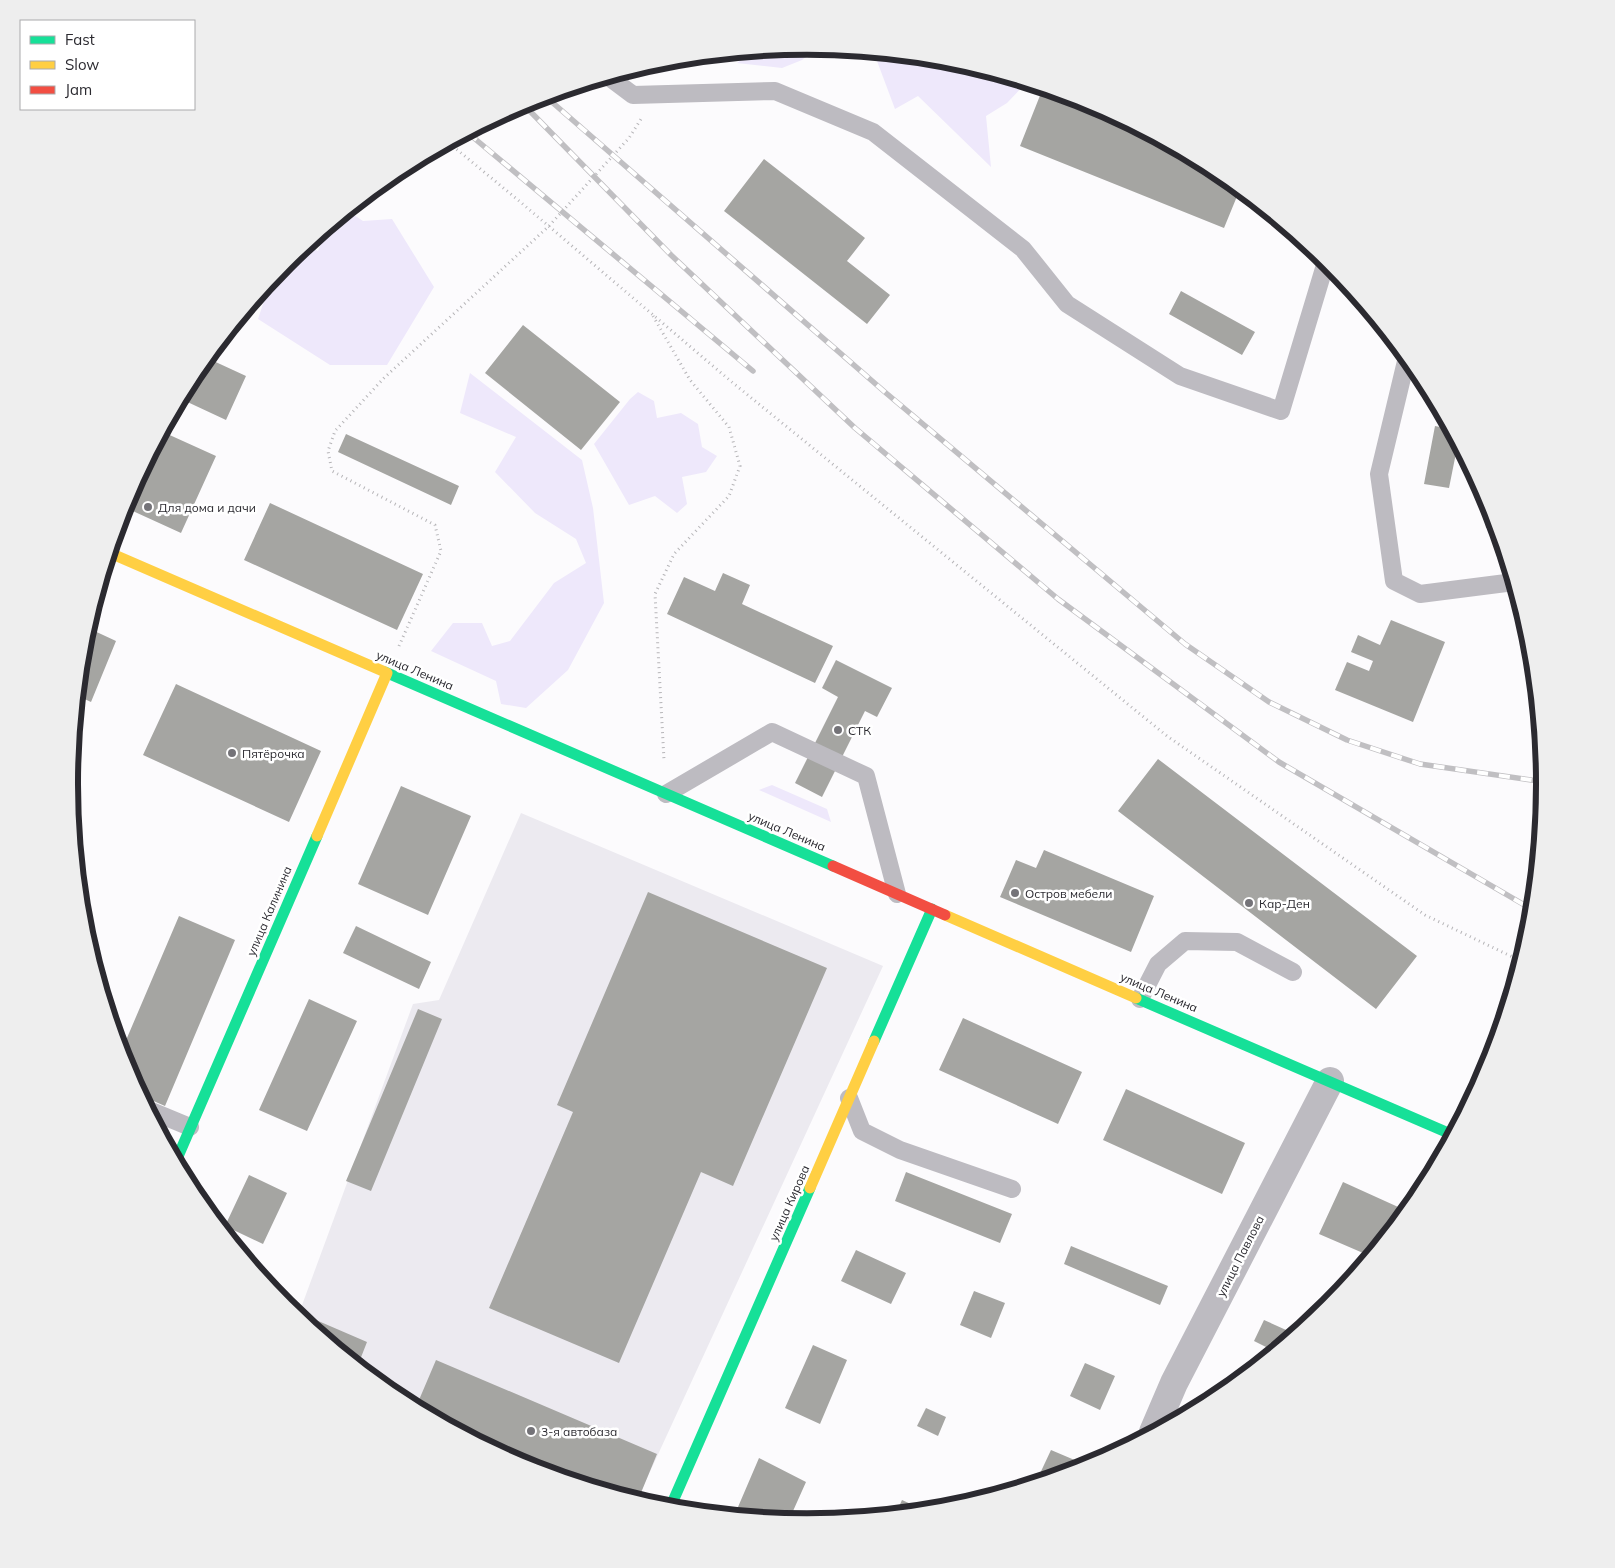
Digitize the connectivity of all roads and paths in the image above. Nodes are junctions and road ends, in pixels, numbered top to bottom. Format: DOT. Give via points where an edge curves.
graph roads {
  1 [pos="677,67"];
  2 [pos="615,81"];
  3 [pos="658,95"];
  4 [pos="454,147"];
  5 [pos="549,226"];
  6 [pos="1326,273"];
  7 [pos="651,313"];
  8 [pos="1405,366"];
  9 [pos="115,555"];
  10 [pos="1508,583"];
  11 [pos="387,673"];
  12 [pos="666,794"];
  13 [pos="896,894"];
  14 [pos="932,909"];
  15 [pos="1515,958"];
  16 [pos="1292,972"];
  17 [pos="1140,999"];
  18 [pos="1330,1081"];
  19 [pos="849,1098"];
  20 [pos="158,1114"];
  21 [pos="190,1128"];
  22 [pos="1447,1133"];
  23 [pos="179,1153"];
  24 [pos="1012,1190"];
  25 [pos="1157,1423"];
  26 [pos="673,1500"];
  1 -- 3 [label="path"];
  2 -- 3 [label="lane" via="632,95"];
  3 -- 5 [label="path" via="629,138"];
  3 -- 6 [label="lane" via="775,92 873,132 1023,249 1068,304 1180,376 1281,411"];
  4 -- 5 [label="path"];
  5 -- 7 [label="path"];
  5 -- 11 [label="path" via="384,378 335,431 328,451 332,471 435,525 441,551"];
  7 -- 12 [label="path" via="690,380 729,427 740,466 729,496 674,554 655,594"];
  7 -- 15 [label="path" via="1167,736 1425,915"];
  8 -- 10 [label="lane" via="1379,474 1394,581 1420,594"];
  9 -- 11 [label="street, улица Ленина"];
  11 -- 12 [label="street, улица Ленина"];
  11 -- 21 [label="street, улица Калинина"];
  12 -- 13 [label="street, улица Ленина"];
  12 -- 13 [label="lane" via="772,732 866,776"];
  13 -- 14 [label="street, улица Ленина"];
  14 -- 17 [label="street, улица Ленина"];
  14 -- 19 [label="street, улица Кирова"];
  16 -- 17 [label="lane" via="1237,942 1185,941 1158,964"];
  17 -- 18 [label="street, улица Ленина"];
  18 -- 22 [label="street, улица Ленина"];
  18 -- 25 [label="street, улица Павлова" via="1174,1383"];
  19 -- 24 [label="lane" via="862,1131 900,1150"];
  19 -- 26 [label="street, улица Кирова"];
  20 -- 21 [label="lane"];
  21 -- 23 [label="street, улица Калинина"];
}
